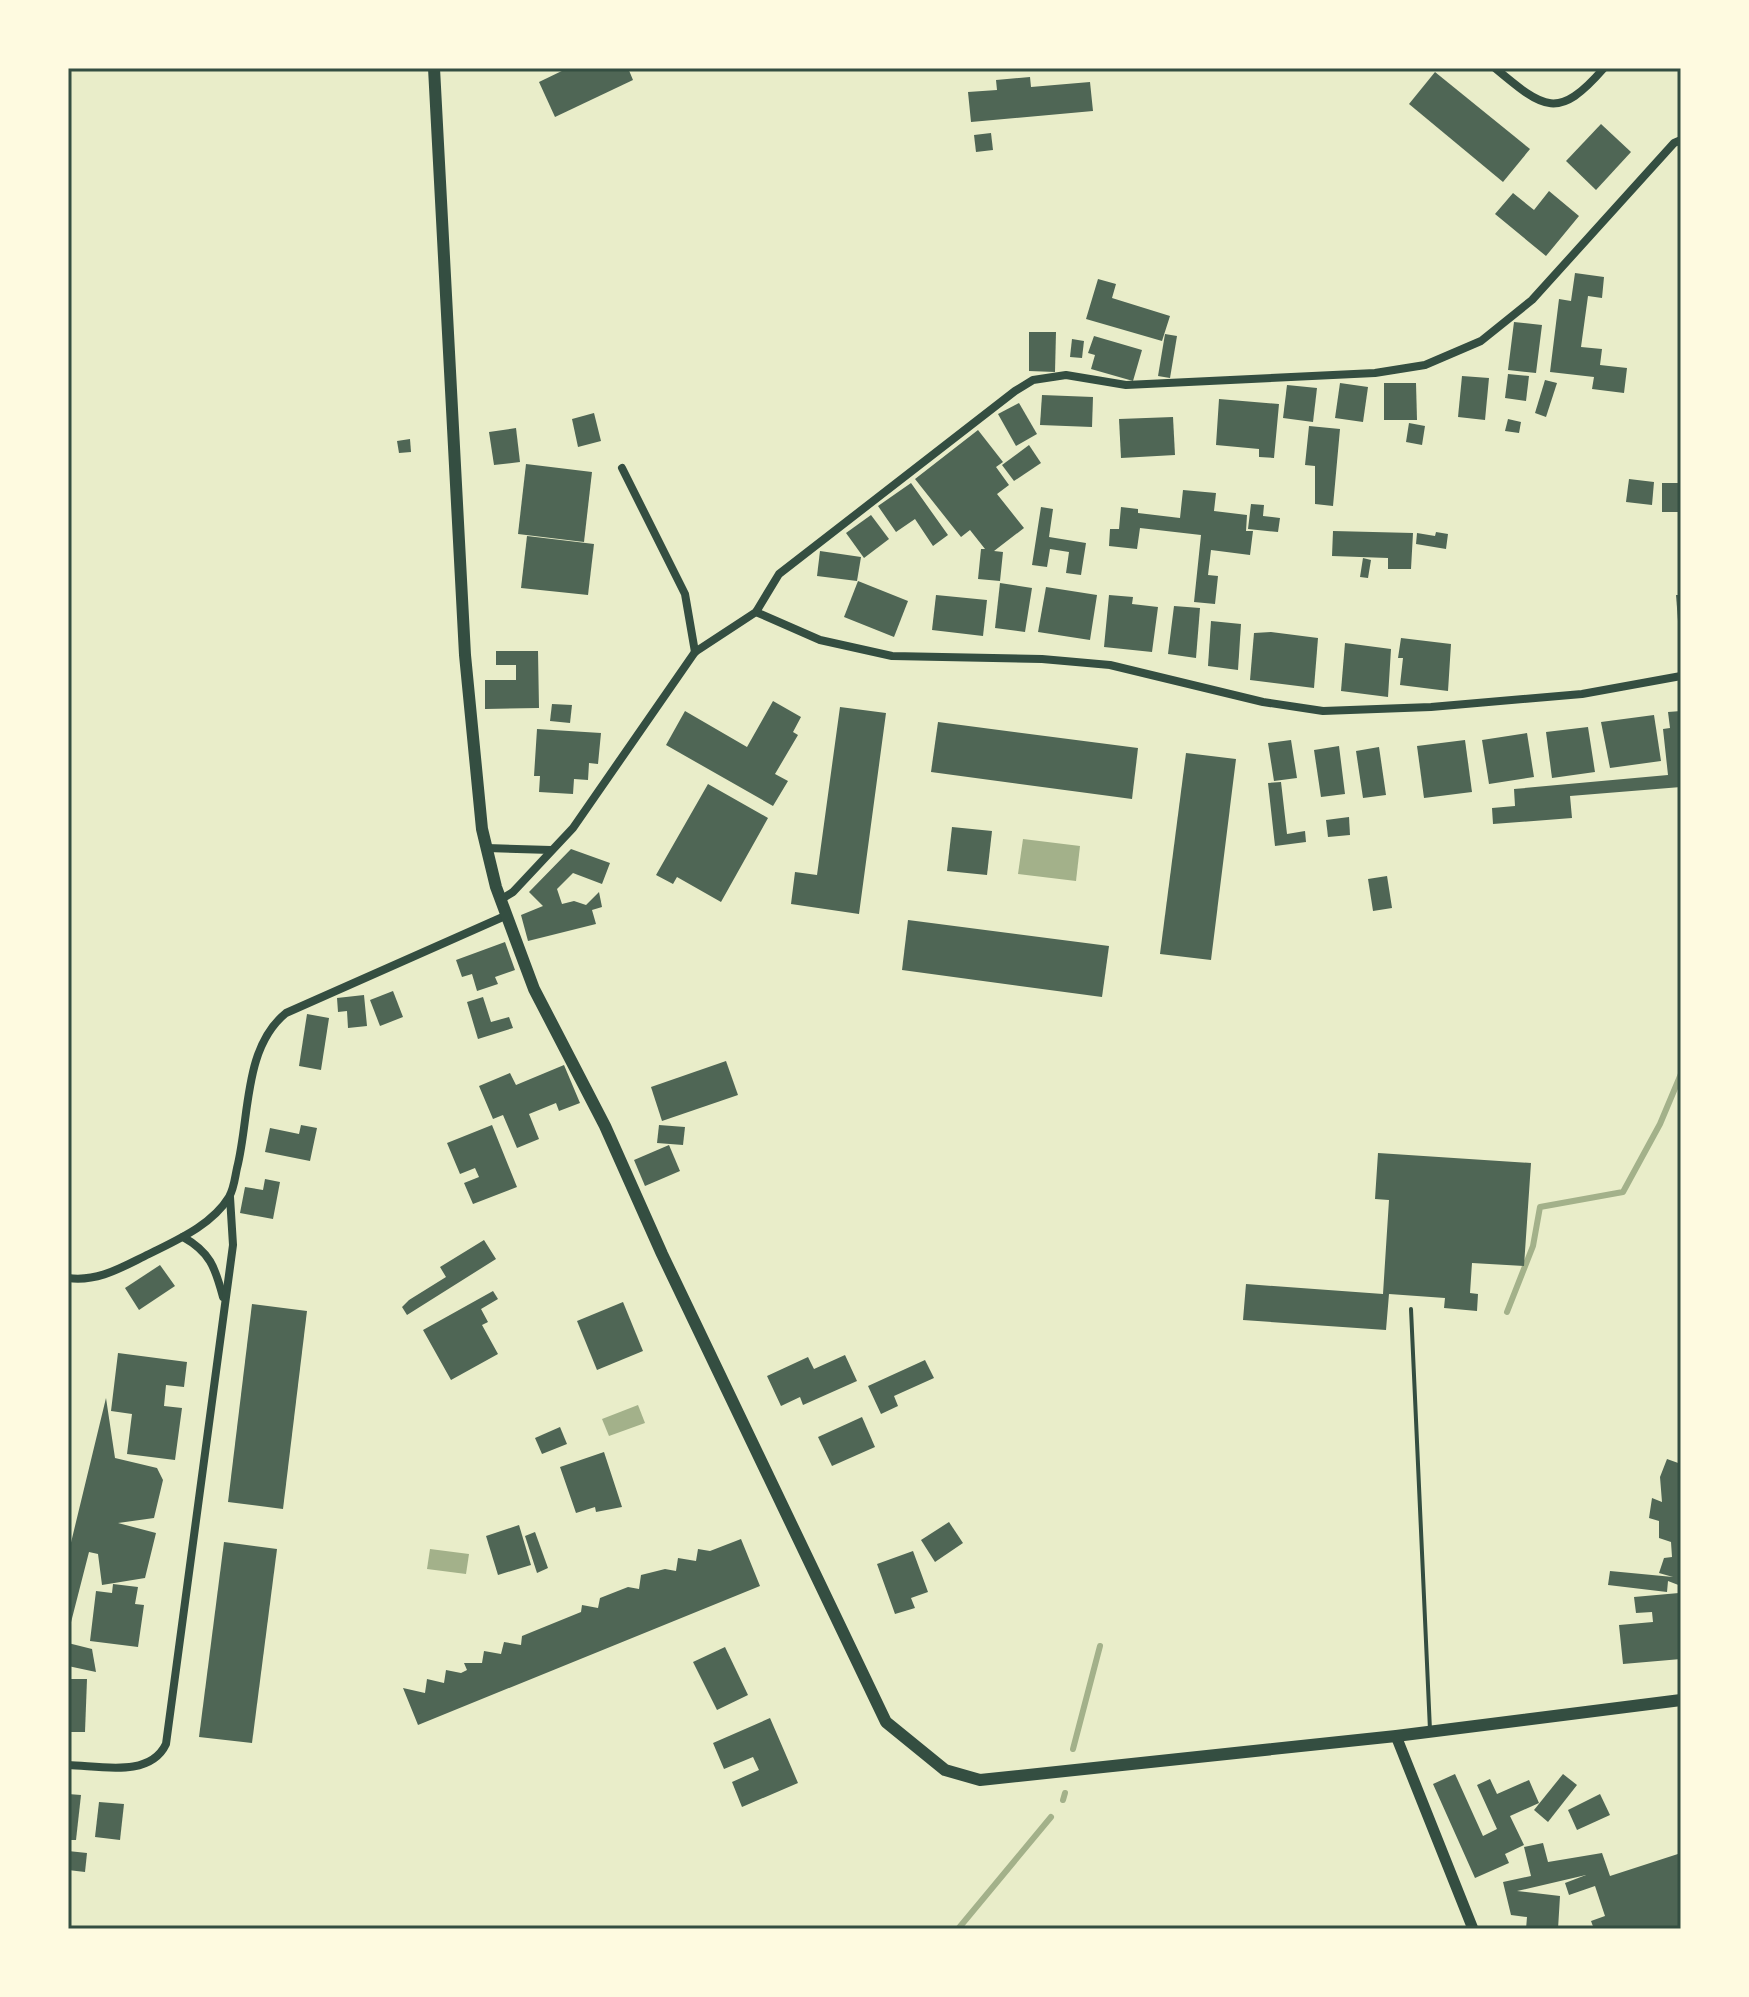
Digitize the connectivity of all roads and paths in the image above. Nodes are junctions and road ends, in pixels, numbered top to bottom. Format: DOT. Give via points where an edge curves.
graph roads {
  1 [pos="434,68"];
  2 [pos="1495,68"];
  3 [pos="1604,68"];
  4 [pos="1681,140"];
  5 [pos="622,468"];
  6 [pos="756,612"];
  7 [pos="695,652"];
  8 [pos="1681,676"];
  9 [pos="487,848"];
  10 [pos="551,850"];
  11 [pos="500,900"];
  12 [pos="505,916"];
  13 [pos="230,1197"];
  14 [pos="183,1237"];
  15 [pos="68,1278"];
  16 [pos="225,1302"];
  17 [pos="1411,1309"];
  18 [pos="1681,1700"];
  19 [pos="1430,1732"];
  20 [pos="1396,1736"];
  21 [pos="68,1765"];
  22 [pos="1473,1929"];
  1 -- 9 [label="main road" via="465,655"];
  2 -- 3 [label="street" via="1534,101 1561,104 1582,94"];
  4 -- 6 [label="street" via="1532,300 1481,341 1425,365 1375,373 1126,385 1066,375 1033,380 779,574"];
  5 -- 7 [label="street" via="685,594"];
  6 -- 7 [label="street"];
  6 -- 8 [label="street" via="820,640 892,656 1110,665 1323,711 1582,694"];
  7 -- 10 [label="street" via="573,828"];
  9 -- 10 [label="street"];
  9 -- 11 [label="main road"];
  10 -- 11 [label="street"];
  11 -- 12 [label="main road"];
  12 -- 13 [label="street" via="286,1013 273,1024 260,1043"];
  12 -- 20 [label="main road" via="534,989 605,1126 870,1692 886,1722 912,1747 945,1770 980,1780"];
  13 -- 14 [label="street"];
  13 -- 16 [label="street" via="233,1245"];
  14 -- 15 [label="street" via="109,1274"];
  14 -- 16 [label="street" via="214,1262"];
  16 -- 21 [label="street" via="166,1744 160,1756 144,1766"];
  17 -- 19 [label="lane"];
  18 -- 19 [label="main road"];
  19 -- 20 [label="main road"];
  20 -- 22 [label="street"];
}
